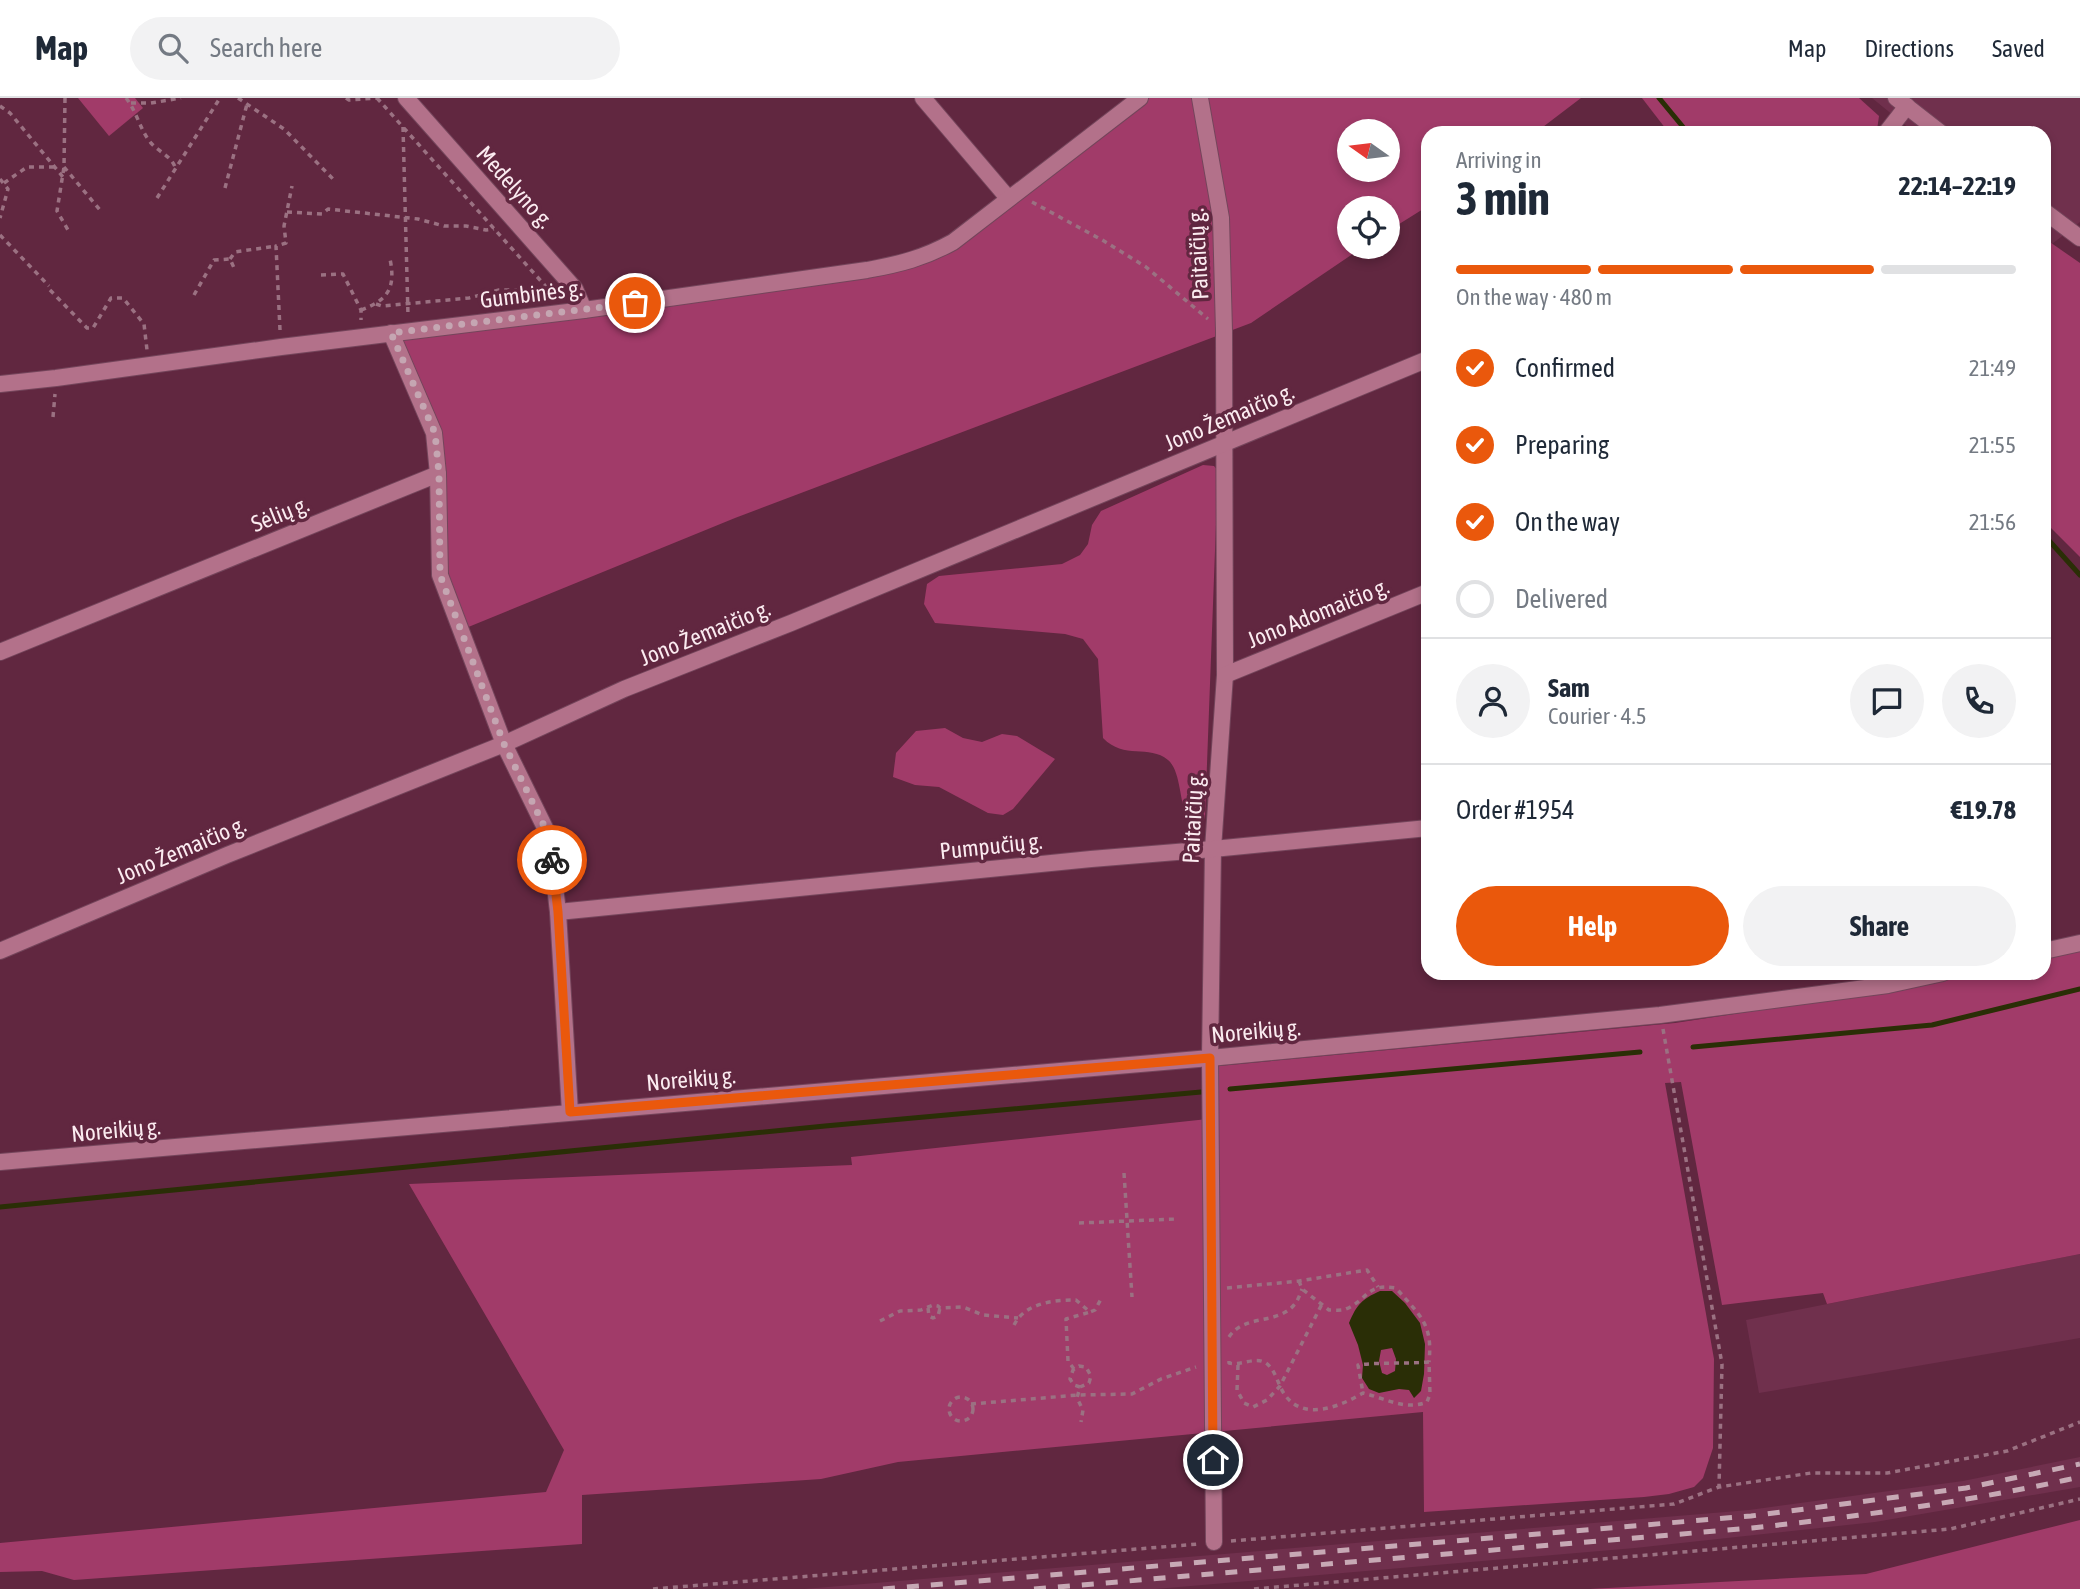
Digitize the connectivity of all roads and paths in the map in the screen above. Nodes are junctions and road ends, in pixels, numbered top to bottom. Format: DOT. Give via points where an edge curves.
graph roads {
  1 [pos="65,98"];
  2 [pos="126,98"];
  3 [pos="181,98"];
  4 [pos="220,98"];
  5 [pos="237,98"];
  6 [pos="346,98"];
  7 [pos="378,98"];
  8 [pos="406,98"];
  9 [pos="923,98"];
  10 [pos="1140,98"];
  11 [pos="1200,98"];
  12 [pos="1901,102"];
  13 [pos="130,103"];
  14 [pos="247,104"];
  15 [pos="0,106"];
  16 [pos="1889,126"];
  17 [pos="1932,126"];
  18 [pos="402,127"];
  19 [pos="55,167"];
  20 [pos="64,167"];
  21 [pos="175,167"];
  22 [pos="63,177"];
  23 [pos="334,180"];
  24 [pos="2,181"];
  25 [pos="292,186"];
  26 [pos="225,188"];
  27 [pos="157,198"];
  28 [pos="1008,198"];
  29 [pos="100,211"];
  30 [pos="287,212"];
  31 [pos="2051,216"];
  32 [pos="0,218"];
  33 [pos="405,219"];
  34 [pos="494,229"];
  35 [pos="68,230"];
  36 [pos="0,235"];
  37 [pos="2080,237"];
  38 [pos="276,246"];
  39 [pos="230,259"];
  40 [pos="390,260"];
  41 [pos="234,270"];
  42 [pos="321,275"];
  43 [pos="194,295"];
  44 [pos="376,304"];
  45 [pos="408,305"];
  46 [pos="361,310"];
  47 [pos="584,310"];
  48 [pos="408,331"];
  49 [pos="1224,331"];
  50 [pos="391,333"];
  51 [pos="362,336"];
  52 [pos="281,346"];
  53 [pos="1421,362"];
  54 [pos="148,365"];
  55 [pos="57,378"];
  56 [pos="0,384"];
  57 [pos="53,417"];
  58 [pos="1225,444"];
  59 [pos="439,474"];
  60 [pos="1421,595"];
  61 [pos="0,652"];
  62 [pos="1225,675"];
  63 [pos="504,744"];
  64 [pos="1421,829"];
  65 [pos="1213,849"];
  66 [pos="558,912"];
  67 [pos="2080,943"];
  68 [pos="2051,949"];
  69 [pos="0,951"];
  70 [pos="1911,980"];
  71 [pos="1660,1015"];
  72 [pos="1210,1058"];
  73 [pos="570,1112"];
  74 [pos="0,1162"];
  75 [pos="1124,1173"];
  76 [pos="1177,1219"];
  77 [pos="1127,1221"];
  78 [pos="1079,1223"];
  79 [pos="1299,1281"];
  80 [pos="1378,1287"];
  81 [pos="1302,1289"];
  82 [pos="1211,1290"];
  83 [pos="1132,1297"];
  84 [pos="1101,1299"];
  85 [pos="1322,1304"];
  86 [pos="928,1307"];
  87 [pos="940,1308"];
  88 [pos="1090,1312"];
  89 [pos="1018,1318"];
  90 [pos="880,1321"];
  91 [pos="1014,1325"];
  92 [pos="1228,1339"];
  93 [pos="1226,1353"];
  94 [pos="1212,1362"];
  95 [pos="1428,1362"];
  96 [pos="1238,1365"];
  97 [pos="1074,1369"];
  98 [pos="1280,1386"];
  99 [pos="1080,1387"];
  100 [pos="1363,1392"];
  101 [pos="1078,1395"];
  102 [pos="971,1404"];
  103 [pos="1081,1422"];
  104 [pos="2080,1423"];
  105 [pos="1719,1487"];
  106 [pos="2080,1499"];
  107 [pos="1214,1542"];
  108 [pos="653,1589"];
  109 [pos="1254,1589"];
  1 -- 20 [label="path"];
  2 -- 13 [label="path"];
  3 -- 13 [label="path"];
  4 -- 21 [label="path"];
  5 -- 14 [label="path"];
  6 -- 7 [label="path"];
  7 -- 18 [label="path"];
  8 -- 47 [label="street, Medelyno g." via="575,289"];
  9 -- 28 [label="street"];
  10 -- 28 [label="street, Gumbinės g."];
  11 -- 49 [label="street, Paitaičių g." via="1222,218"];
  12 -- 16 [label="street"];
  12 -- 17 [label="street"];
  13 -- 21 [label="path" via="151,143 172,159"];
  14 -- 23 [label="path" via="284,129"];
  14 -- 26 [label="path"];
  15 -- 19 [label="path"];
  18 -- 33 [label="path"];
  18 -- 34 [label="path"];
  19 -- 22 [label="path"];
  19 -- 24 [label="path" via="27,167"];
  20 -- 22 [label="path"];
  20 -- 29 [label="path"];
  21 -- 27 [label="path"];
  22 -- 35 [label="path" via="57,211"];
  24 -- 32 [label="path" via="8,189"];
  25 -- 30 [label="path"];
  28 -- 47 [label="street, Gumbinės g." via="953,242 912,261"];
  28 -- 49 [label="path" via="1026,199 1104,241 1146,267"];
  30 -- 33 [label="path" via="322,214 328,209"];
  30 -- 38 [label="path" via="286,243"];
  31 -- 37 [label="street"];
  33 -- 34 [label="path"];
  33 -- 45 [label="path"];
  34 -- 45 [label="path" via="549,290 499,290"];
  36 -- 54 [label="path" via="87,328 93,328 111,298 123,298 144,324"];
  38 -- 39 [label="path" via="235,252"];
  38 -- 52 [label="path"];
  39 -- 41 [label="path"];
  39 -- 43 [label="path" via="214,260"];
  40 -- 44 [label="path" via="393,282"];
  42 -- 46 [label="path" via="343,274"];
  44 -- 45 [label="path"];
  44 -- 46 [label="path"];
  45 -- 48 [label="path"];
  46 -- 51 [label="path"];
  47 -- 48 [label="street, Gumbinės g."];
  48 -- 50 [label="street, Gumbinės g."];
  49 -- 58 [label="street, Paitaičių g."];
  50 -- 51 [label="street, Gumbinės g."];
  50 -- 59 [label="street" via="435,433"];
  51 -- 52 [label="street, Gumbinės g."];
  52 -- 54 [label="street, Gumbinės g."];
  53 -- 58 [label="street, Jono Žemaičio g."];
  54 -- 55 [label="street, Gumbinės g."];
  55 -- 56 [label="street, Gumbinės g."];
  55 -- 57 [label="path"];
  58 -- 62 [label="street, Paitaičių g."];
  58 -- 63 [label="street, Jono Žemaičio g." via="624,689"];
  59 -- 61 [label="street, Sėlių g."];
  59 -- 63 [label="street" via="440,575"];
  60 -- 62 [label="street, Jono Adomaičio g."];
  62 -- 65 [label="street, Paitaičių g."];
  63 -- 66 [label="street" via="549,836"];
  63 -- 69 [label="street, Jono Žemaičio g."];
  64 -- 65 [label="street, Pumpučių g."];
  65 -- 66 [label="street, Pumpučių g."];
  65 -- 72 [label="street, Paitaičių g."];
  66 -- 73 [label="street"];
  67 -- 68 [label="street"];
  70 -- 71 [label="street, Noreikių g."];
  71 -- 72 [label="street, Noreikių g."];
  71 -- 105 [label="path" via="1722,1364"];
  72 -- 73 [label="street, Noreikių g."];
  72 -- 82 [label="street, Paitaičių g."];
  73 -- 74 [label="street, Noreikių g."];
  75 -- 77 [label="path"];
  76 -- 77 [label="path"];
  77 -- 78 [label="path"];
  77 -- 83 [label="path"];
  79 -- 80 [label="path" via="1367,1270"];
  79 -- 81 [label="path"];
  79 -- 82 [label="path"];
  80 -- 85 [label="path" via="1345,1309 1329,1310"];
  80 -- 95 [label="path" via="1396,1288 1427,1326 1431,1343"];
  81 -- 85 [label="path"];
  81 -- 92 [label="path" via="1294,1305 1275,1317 1251,1321"];
  82 -- 94 [label="street, Paitaičių g."];
  84 -- 88 [label="path"];
  85 -- 98 [label="path"];
  86 -- 87 [label="path"];
  86 -- 87 [label="path" via="933,1318"];
  86 -- 90 [label="path" via="900,1311"];
  87 -- 89 [label="path" via="963,1307 983,1315"];
  88 -- 89 [label="path" via="1076,1300 1058,1300 1034,1306"];
  88 -- 97 [label="path" via="1066,1319 1068,1361"];
  89 -- 91 [label="path"];
  93 -- 96 [label="path" via="1229,1363"];
  94 -- 101 [label="path" via="1161,1378 1132,1394"];
  94 -- 107 [label="street, Paitaičių g."];
  95 -- 100 [label="path" via="1357,1365"];
  95 -- 100 [label="path" via="1430,1394 1427,1402 1417,1407"];
  96 -- 98 [label="path" via="1255,1360 1265,1363"];
  96 -- 98 [label="path" via="1237,1390 1244,1403 1253,1407"];
  97 -- 99 [label="path" via="1070,1379"];
  97 -- 99 [label="path" via="1083,1366 1091,1373 1089,1383"];
  98 -- 100 [label="path" via="1294,1406 1308,1410 1325,1409"];
  99 -- 101 [label="path"];
  101 -- 102 [label="path"];
  101 -- 103 [label="path"];
  102 -- 102 [label="path" via="957,1398 950,1414 966,1420"];
  104 -- 105 [label="path" via="2007,1451 1887,1473 1811,1473"];
  105 -- 107 [label="path" via="1674,1504"];
  106 -- 109 [label="path" via="1950,1530"];
  107 -- 108 [label="path"];
}
